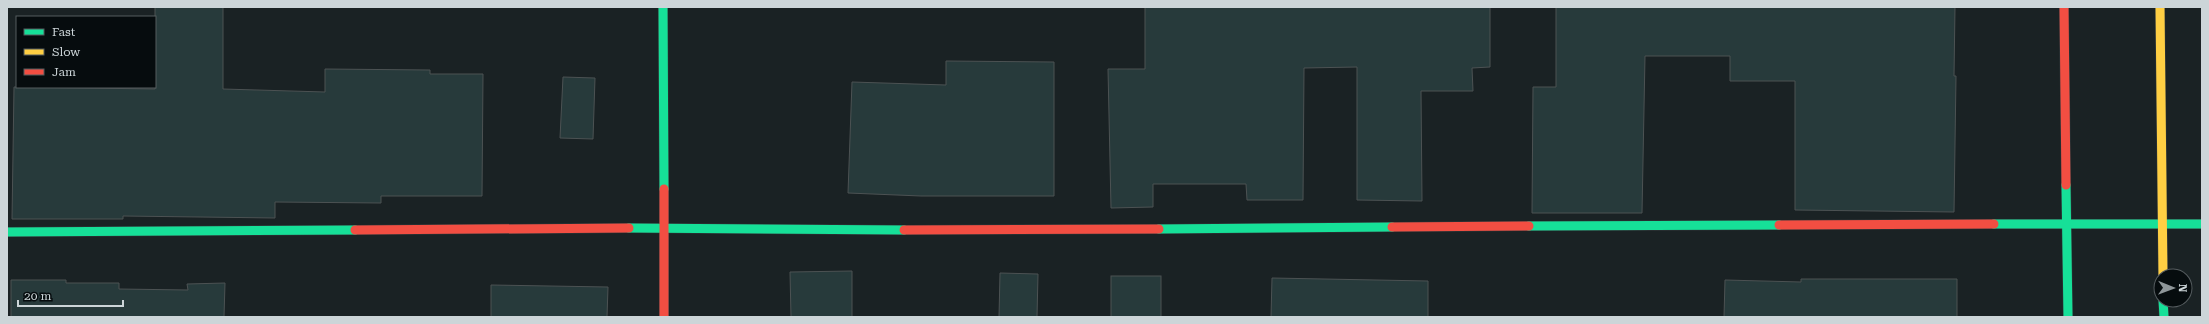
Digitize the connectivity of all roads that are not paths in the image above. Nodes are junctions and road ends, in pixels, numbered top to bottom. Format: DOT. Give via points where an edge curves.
graph roads {
  1 [pos="663,7"];
  2 [pos="2064,7"];
  3 [pos="2160,7"];
  4 [pos="2163,223"];
  5 [pos="2068,224"];
  6 [pos="2202,224"];
  7 [pos="663,228"];
  8 [pos="7,232"];
  9 [pos="2163,268"];
  10 [pos="664,317"];
  11 [pos="2068,317"];
  1 -- 7 [label="street"];
  2 -- 5 [label="street"];
  3 -- 4 [label="street"];
  4 -- 5 [label="street"];
  4 -- 6 [label="street"];
  4 -- 9 [label="street"];
  5 -- 7 [label="street" via="902,230"];
  5 -- 11 [label="street"];
  7 -- 8 [label="street"];
  7 -- 10 [label="street"];
}
